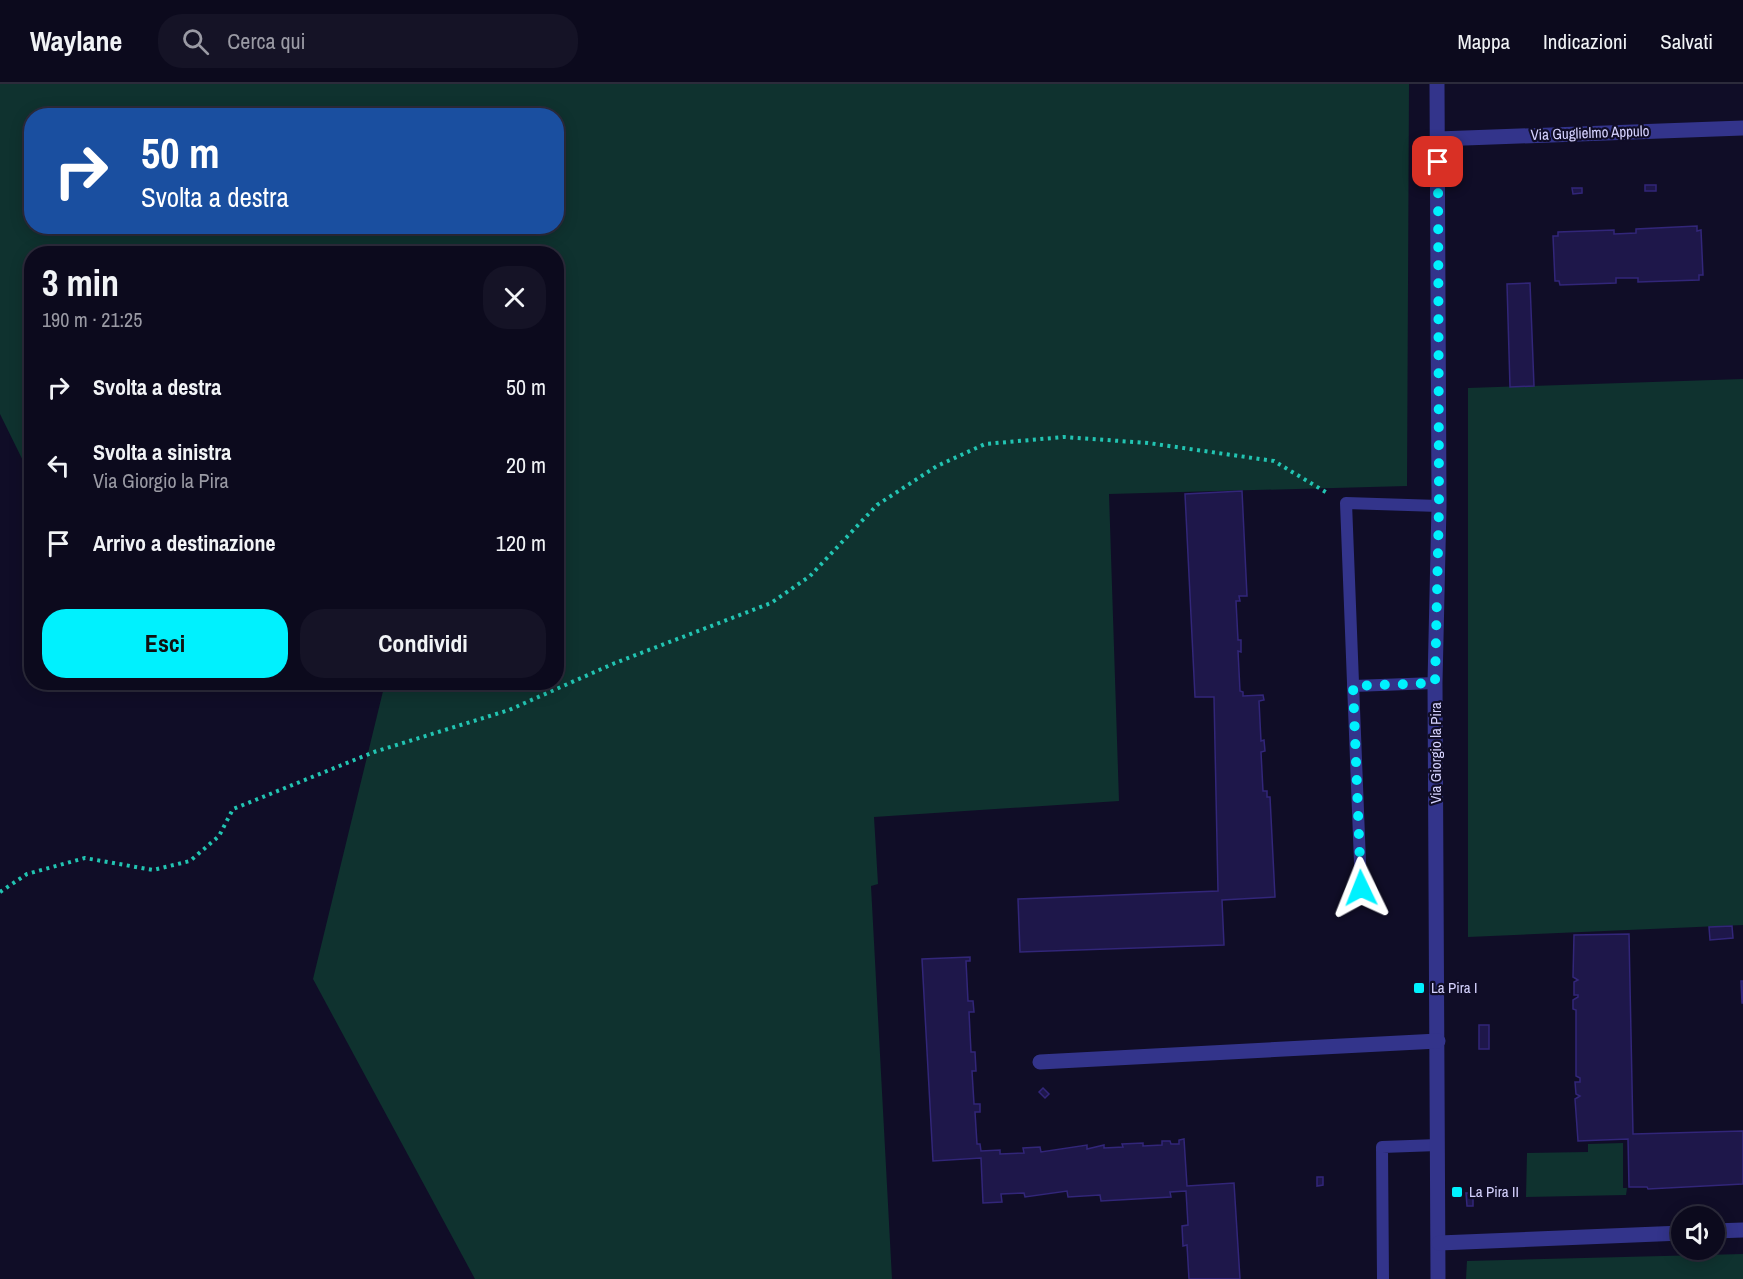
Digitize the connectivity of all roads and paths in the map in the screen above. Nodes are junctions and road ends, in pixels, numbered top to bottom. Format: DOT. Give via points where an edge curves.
graph roads {
  1 [pos="1437,84"];
  2 [pos="1743,128"];
  3 [pos="1437,139"];
  4 [pos="1346,503"];
  5 [pos="1439,506"];
  6 [pos="1435,683"];
  7 [pos="564,686"];
  8 [pos="1353,686"];
  9 [pos="555,690"];
  10 [pos="1361,888"];
  11 [pos="0,892"];
  12 [pos="1438,1041"];
  13 [pos="1040,1062"];
  14 [pos="1438,1145"];
  15 [pos="1743,1230"];
  16 [pos="1725,1231"];
  17 [pos="1671,1233"];
  18 [pos="1439,1243"];
  19 [pos="1383,1279"];
  20 [pos="1438,1279"];
  1 -- 3 [label="street, Via Giorgio la Pira"];
  2 -- 3 [label="street, Via Guglielmo Appulo"];
  3 -- 5 [label="street, Via Giorgio la Pira"];
  4 -- 5 [label="lane"];
  4 -- 7 [label="path" via="1274,461 1148,443 1064,437 985,444 937,466 878,505 810,576 771,603"];
  4 -- 8 [label="lane"];
  5 -- 6 [label="street, Via Giorgio la Pira"];
  6 -- 8 [label="lane"];
  6 -- 12 [label="street, Via Giorgio la Pira"];
  8 -- 10 [label="lane"];
  9 -- 11 [label="path" via="509,711 374,752 233,809 219,836 190,861 153,870 85,858 27,874"];
  12 -- 13 [label="street"];
  12 -- 14 [label="street, Via Giorgio la Pira"];
  14 -- 18 [label="street, Via Giorgio la Pira"];
  14 -- 19 [label="lane" via="1382,1147"];
  15 -- 16 [label="street"];
  17 -- 18 [label="street"];
  18 -- 20 [label="street, Via Giorgio la Pira"];
}
